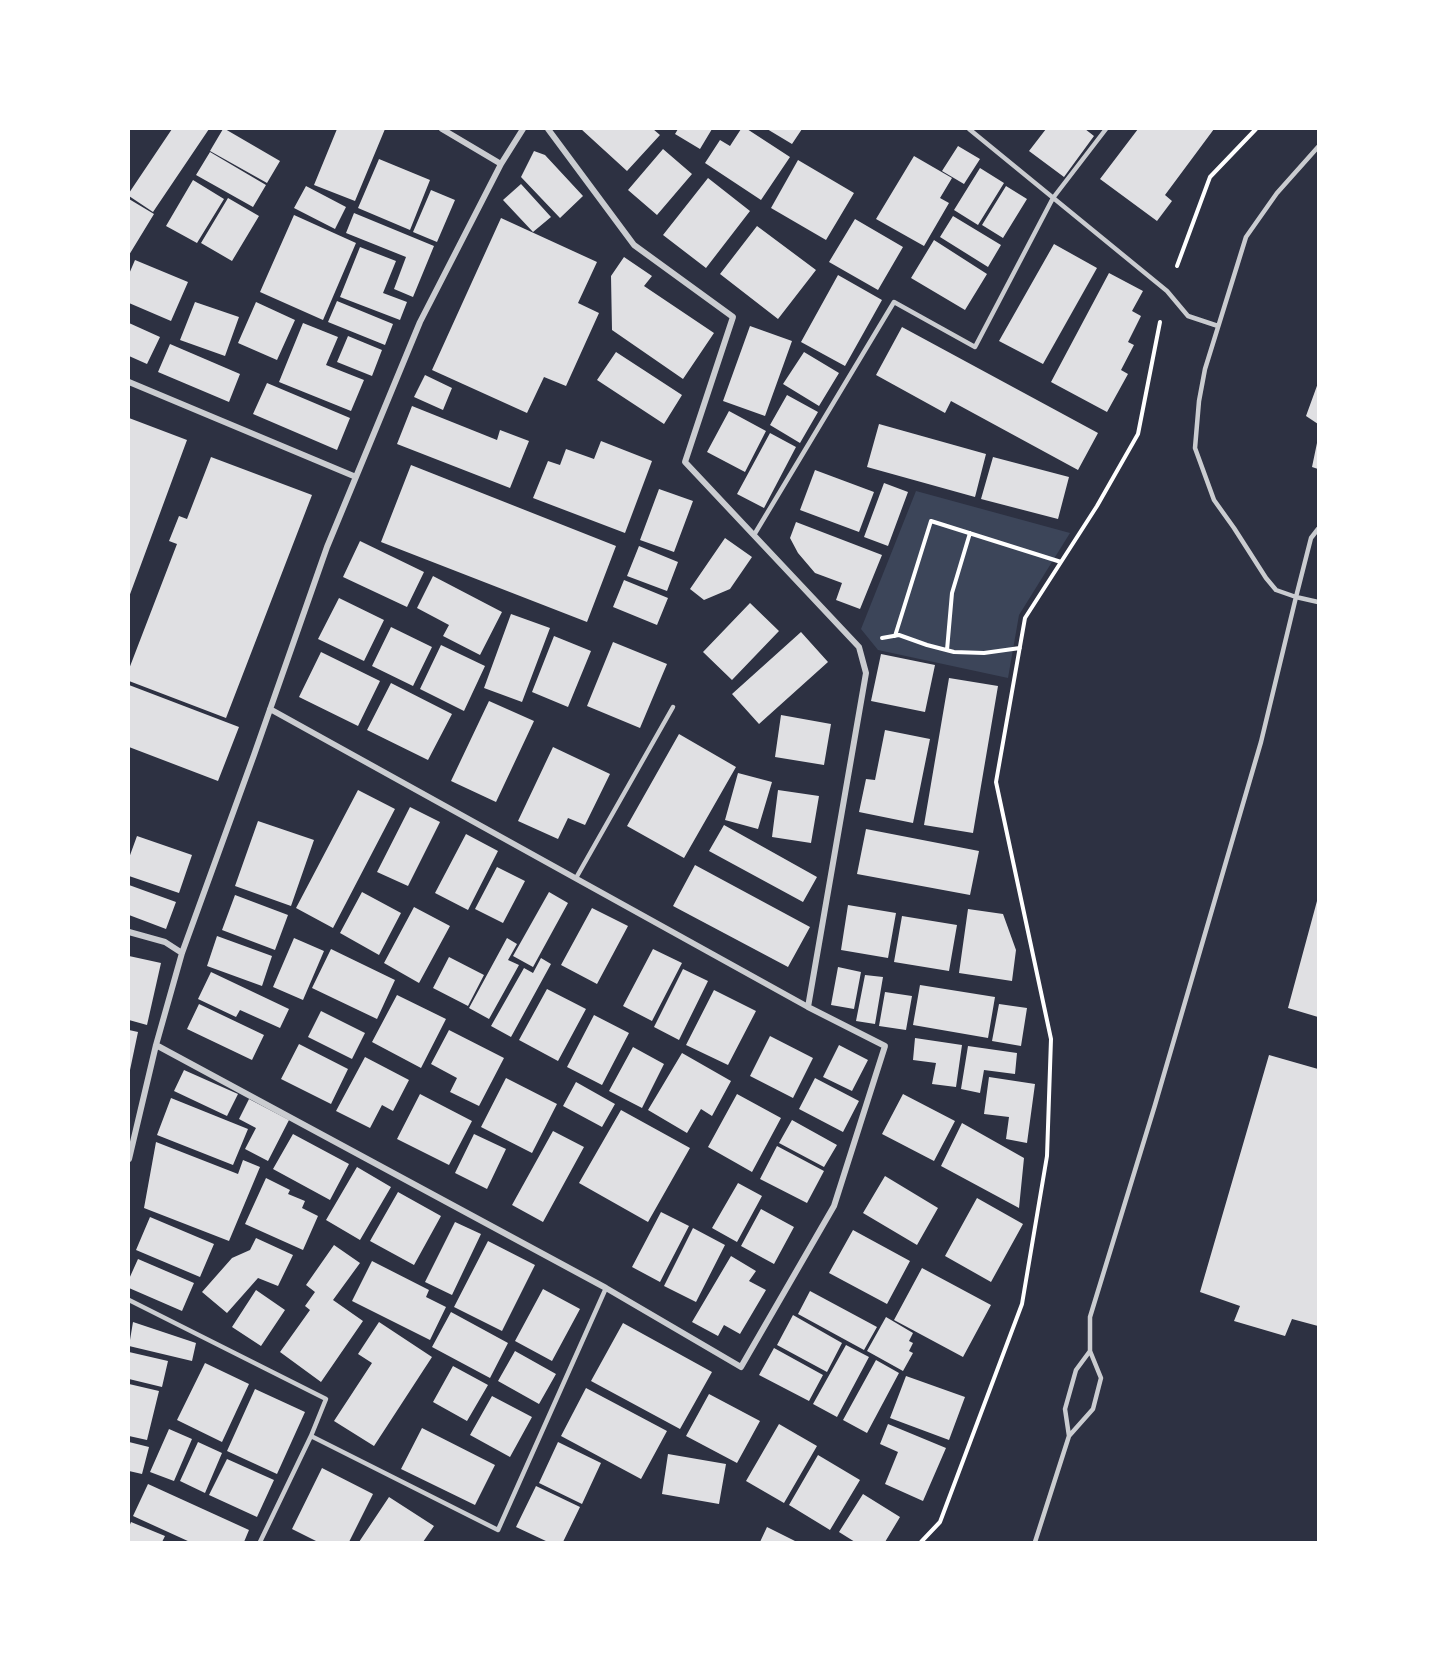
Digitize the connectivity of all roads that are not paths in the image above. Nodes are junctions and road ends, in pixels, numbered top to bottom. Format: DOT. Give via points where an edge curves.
graph roads {
  1 [pos="442,129"];
  2 [pos="523,129"];
  3 [pos="548,129"];
  4 [pos="969,129"];
  5 [pos="1106,129"];
  6 [pos="1318,147"];
  7 [pos="501,164"];
  8 [pos="1053,198"];
  9 [pos="1218,326"];
  10 [pos="129,382"];
  11 [pos="356,477"];
  12 [pos="1318,529"];
  13 [pos="754,535"];
  14 [pos="1296,597"];
  15 [pos="1318,602"];
  16 [pos="673,707"];
  17 [pos="270,709"];
  18 [pos="576,878"];
  19 [pos="129,932"];
  20 [pos="182,953"];
  21 [pos="808,1007"];
  22 [pos="156,1045"];
  23 [pos="129,1159"];
  24 [pos="606,1288"];
  25 [pos="129,1300"];
  26 [pos="1090,1351"];
  27 [pos="311,1436"];
  28 [pos="1068,1436"];
  29 [pos="260,1542"];
  30 [pos="1035,1542"];
  1 -- 7 [label="street"];
  2 -- 7 [label="street"];
  3 -- 13 [label="street" via="634,245 734,317 685,462"];
  4 -- 8 [label="lane"];
  5 -- 8 [label="lane"];
  6 -- 9 [label="lane" via="1277,192 1246,237"];
  7 -- 11 [label="street" via="420,322"];
  8 -- 9 [label="lane" via="1167,291 1188,316"];
  8 -- 13 [label="lane" via="975,347 894,302"];
  9 -- 14 [label="lane" via="1205,369 1195,448 1214,500 1266,578 1276,590"];
  10 -- 11 [label="street"];
  11 -- 17 [label="street"];
  12 -- 14 [label="lane" via="1311,538"];
  13 -- 21 [label="street" via="860,647 866,673"];
  14 -- 15 [label="lane"];
  14 -- 26 [label="lane" via="1261,742 1090,1317"];
  16 -- 18 [label="lane"];
  17 -- 18 [label="street"];
  17 -- 20 [label="street"];
  18 -- 21 [label="street"];
  19 -- 20 [label="street" via="165,942"];
  20 -- 22 [label="street"];
  21 -- 24 [label="street" via="885,1046 834,1206 741,1367"];
  22 -- 23 [label="street"];
  22 -- 24 [label="street"];
  24 -- 27 [label="lane" via="498,1530"];
  25 -- 27 [label="lane" via="326,1399"];
  26 -- 28 [label="lane" via="1076,1370 1065,1409"];
  26 -- 28 [label="lane" via="1101,1378 1093,1409"];
  27 -- 29 [label="lane"];
  28 -- 30 [label="lane"];
}
